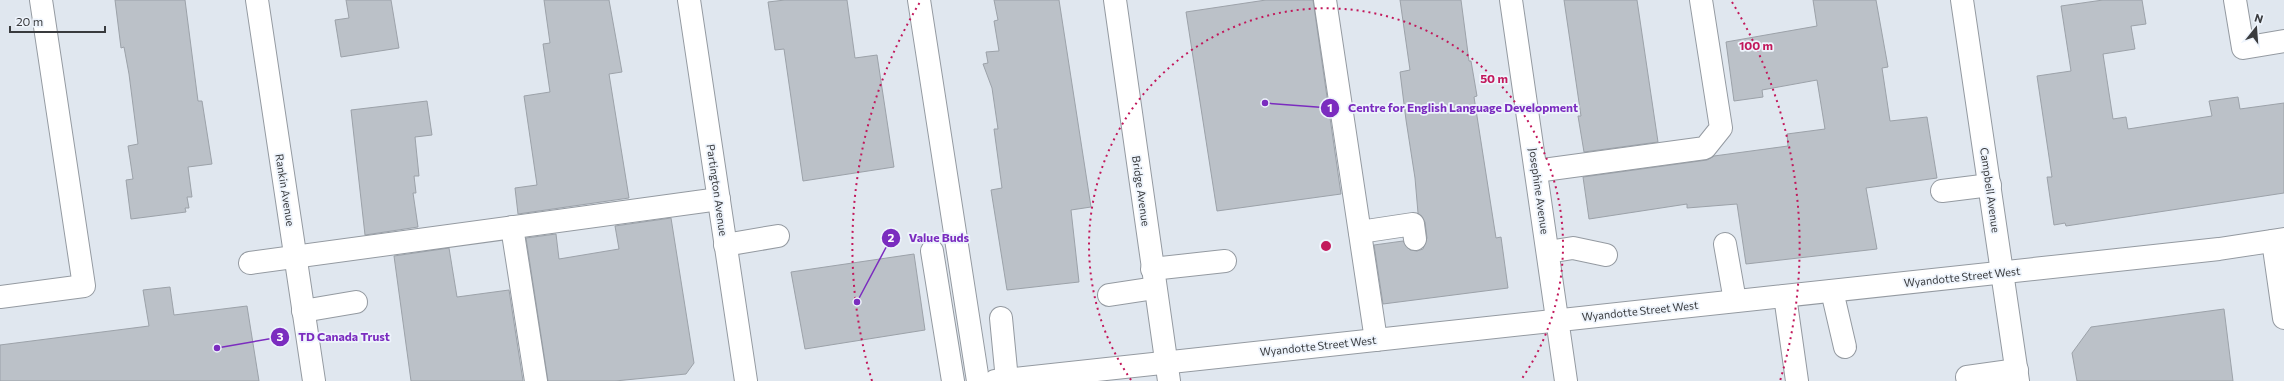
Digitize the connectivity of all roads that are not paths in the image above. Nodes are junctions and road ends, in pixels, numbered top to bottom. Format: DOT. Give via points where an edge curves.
graph roads {
  1 [pos="41,0"];
  2 [pos="257,0"];
  3 [pos="689,0"];
  4 [pos="919,0"];
  5 [pos="1115,0"];
  6 [pos="1325,0"];
  7 [pos="1511,0"];
  8 [pos="1701,0"];
  9 [pos="1962,0"];
  10 [pos="2235,0"];
  11 [pos="2284,41"];
  12 [pos="1536,171"];
  13 [pos="1990,185"];
  14 [pos="1942,191"];
  15 [pos="719,199"];
  16 [pos="512,227"];
  17 [pos="1360,232"];
  18 [pos="778,236"];
  19 [pos="1414,239"];
  20 [pos="2278,240"];
  21 [pos="1726,244"];
  22 [pos="726,245"];
  23 [pos="932,251"];
  24 [pos="1548,252"];
  25 [pos="1606,255"];
  26 [pos="295,257"];
  27 [pos="1225,261"];
  28 [pos="250,264"];
  29 [pos="2003,272"];
  30 [pos="1154,278"];
  31 [pos="1832,291"];
  32 [pos="1109,295"];
  33 [pos="1785,296"];
  34 [pos="0,297"];
  35 [pos="1735,301"];
  36 [pos="356,302"];
  37 [pos="303,311"];
  38 [pos="1000,318"];
  39 [pos="2284,318"];
  40 [pos="1558,320"];
  41 [pos="1376,340"];
  42 [pos="1845,347"];
  43 [pos="1168,372"];
  44 [pos="2017,376"];
  45 [pos="1967,377"];
  46 [pos="1001,380"];
  47 [pos="314,381"];
  48 [pos="536,381"];
  49 [pos="746,381"];
  50 [pos="953,381"];
  51 [pos="978,381"];
  52 [pos="1566,381"];
  53 [pos="1796,381"];
  1 -- 34 [label="street" via="84,286"];
  2 -- 26 [label="street, Rankin Avenue"];
  3 -- 15 [label="street, Partington Avenue"];
  4 -- 51 [label="street"];
  5 -- 30 [label="street, Bridge Avenue"];
  6 -- 17 [label="street"];
  7 -- 12 [label="street, Josephine Avenue"];
  8 -- 12 [label="street" via="1721,128 1705,148"];
  9 -- 13 [label="street, Campbell Avenue"];
  10 -- 11 [label="street" via="2243,48"];
  12 -- 24 [label="street, Josephine Avenue"];
  13 -- 14 [label="street"];
  13 -- 29 [label="street, Campbell Avenue"];
  15 -- 16 [label="street"];
  15 -- 22 [label="street, Partington Avenue"];
  16 -- 26 [label="street"];
  16 -- 48 [label="street"];
  17 -- 19 [label="street" via="1413,224"];
  17 -- 41 [label="street"];
  18 -- 22 [label="street"];
  20 -- 29 [label="street, Wyandotte Street West" via="2219,249"];
  20 -- 39 [label="street"];
  21 -- 35 [label="street"];
  22 -- 49 [label="street, Partington Avenue"];
  23 -- 50 [label="street"];
  24 -- 25 [label="street" via="1573,248"];
  24 -- 40 [label="street, Josephine Avenue"];
  26 -- 28 [label="street"];
  26 -- 37 [label="street, Rankin Avenue"];
  27 -- 30 [label="street"];
  29 -- 31 [label="street, Wyandotte Street West"];
  29 -- 44 [label="street, Campbell Avenue"];
  30 -- 32 [label="street"];
  30 -- 43 [label="street, Bridge Avenue"];
  31 -- 33 [label="street, Wyandotte Street West"];
  31 -- 42 [label="street"];
  33 -- 35 [label="street, Wyandotte Street West"];
  33 -- 53 [label="street"];
  35 -- 40 [label="street, Wyandotte Street West"];
  36 -- 37 [label="street"];
  37 -- 47 [label="street, Rankin Avenue"];
  38 -- 46 [label="street"];
  40 -- 41 [label="street, Wyandotte Street West"];
  40 -- 52 [label="street, Josephine Avenue"];
  41 -- 43 [label="street, Wyandotte Street West"];
  43 -- 46 [label="street, Wyandotte Street West"];
  44 -- 45 [label="street"];
}
